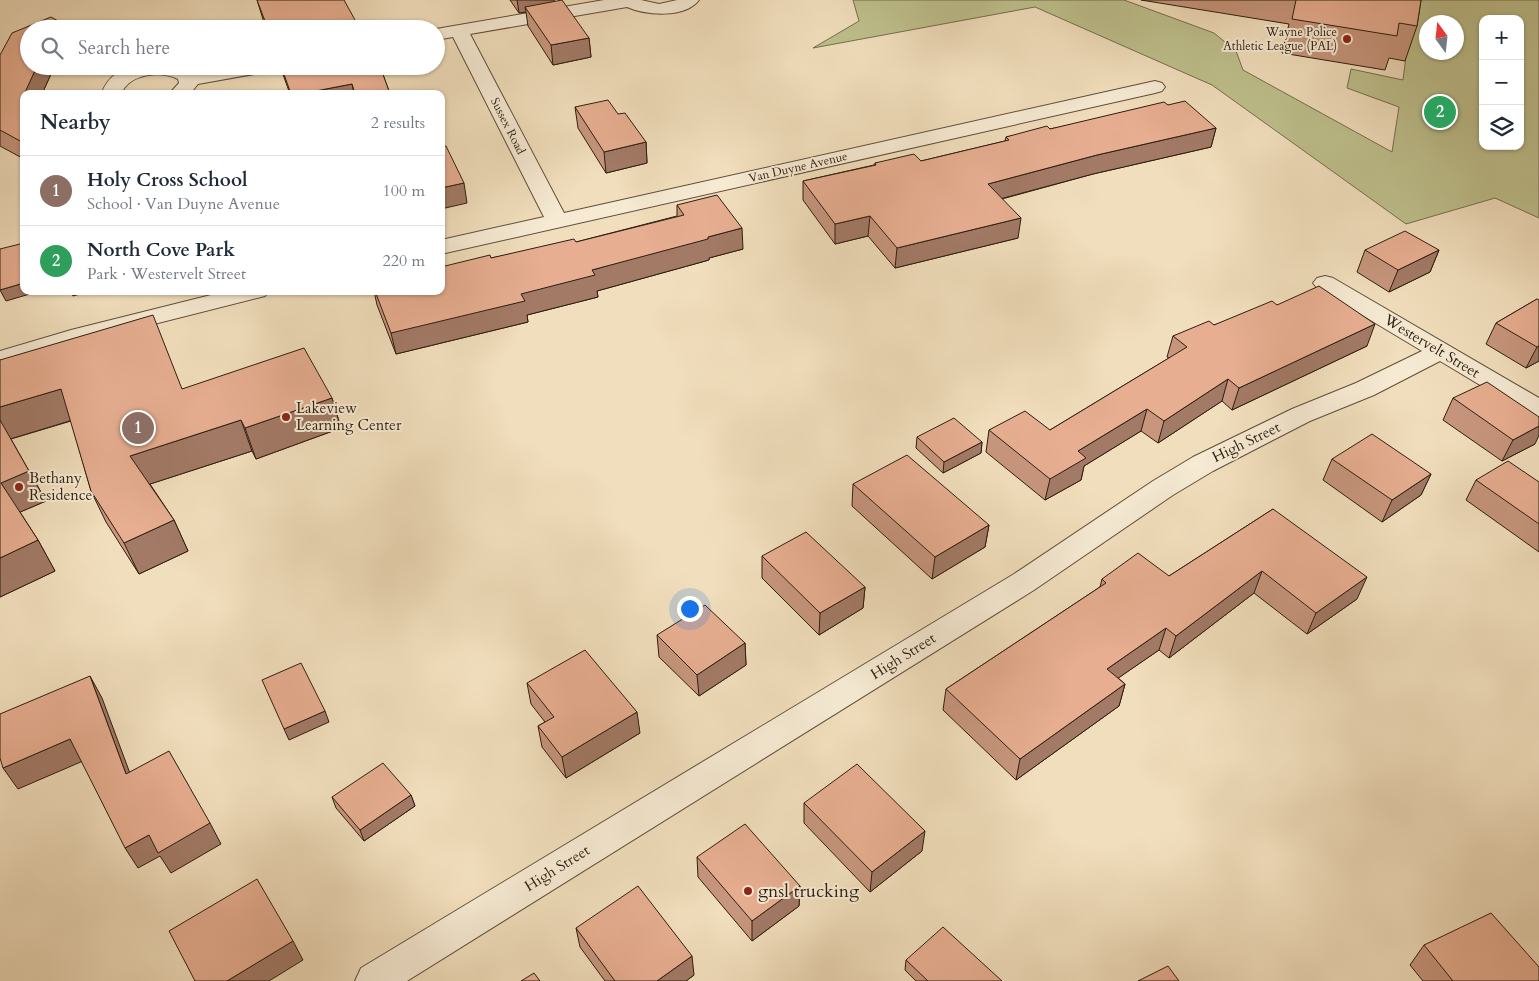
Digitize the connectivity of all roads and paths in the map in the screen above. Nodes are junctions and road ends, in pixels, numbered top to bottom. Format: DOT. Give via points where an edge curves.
graph roads {
  1 [pos="628,0"];
  2 [pos="690,0"];
  3 [pos="459,31"];
  4 [pos="445,33"];
  5 [pos="134,75"];
  6 [pos="185,75"];
  7 [pos="230,75"];
  8 [pos="1155,86"];
  9 [pos="184,87"];
  10 [pos="111,90"];
  11 [pos="557,221"];
  12 [pos="445,246"];
  13 [pos="1325,283"];
  14 [pos="241,295"];
  15 [pos="1441,351"];
  16 [pos="0,359"];
  17 [pos="1539,409"];
  18 [pos="374,981"];
  1 -- 2 [label="street" via="635,5 655,9 677,6"];
  1 -- 3 [label="street"];
  3 -- 4 [label="street"];
  3 -- 11 [label="street, Sussex Road"];
  5 -- 10 [label="street" via="122,79"];
  6 -- 9 [label="street"];
  7 -- 9 [label="street"];
  8 -- 11 [label="street, Van Duyne Avenue"];
  11 -- 12 [label="street, Van Duyne Avenue"];
  13 -- 15 [label="street, Westervelt Street"];
  14 -- 16 [label="street" via="80,335"];
  15 -- 17 [label="street, Westervelt Street"];
  15 -- 18 [label="street, High Street" via="1203,464 1016,587"];
}
